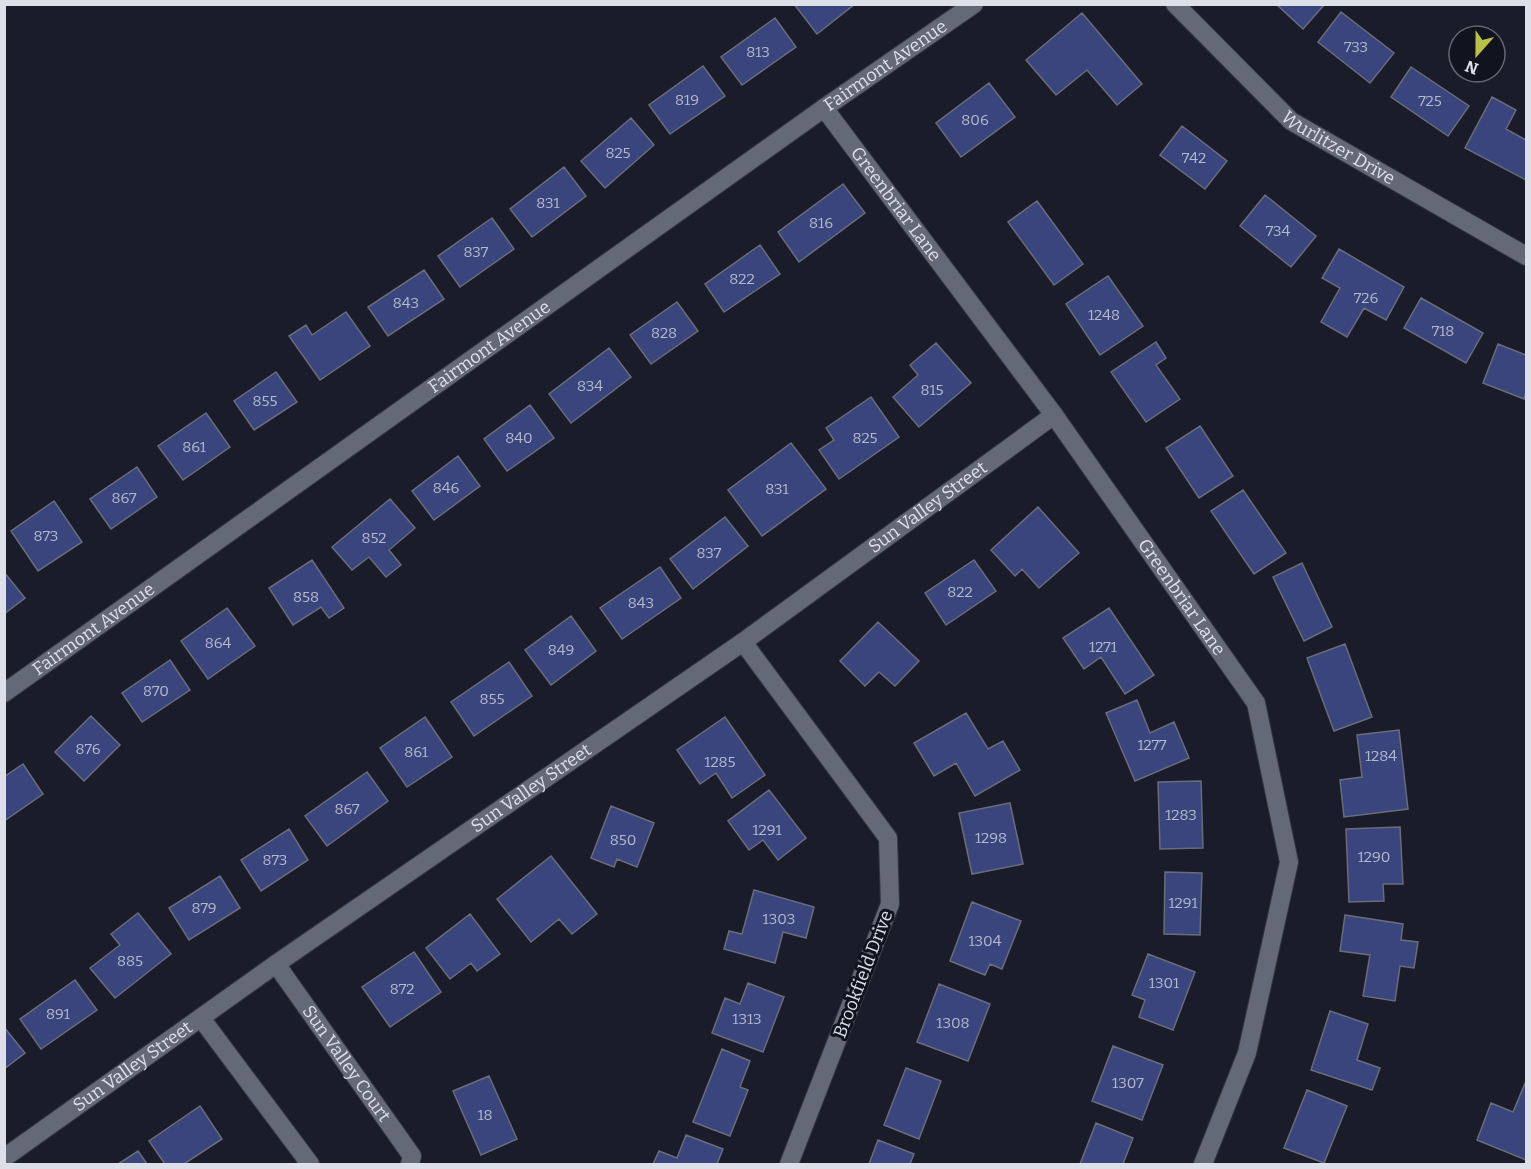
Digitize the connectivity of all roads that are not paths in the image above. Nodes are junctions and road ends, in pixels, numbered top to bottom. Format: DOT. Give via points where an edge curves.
graph roads {
  1 [pos="974,4"];
  2 [pos="1175,4"];
  3 [pos="824,108"];
  4 [pos="1527,256"];
  5 [pos="1054,415"];
  6 [pos="743,642"];
  7 [pos="4,693"];
  8 [pos="276,964"];
  9 [pos="201,1018"];
  10 [pos="4,1158"];
  11 [pos="310,1164"];
  12 [pos="410,1164"];
  13 [pos="789,1164"];
  14 [pos="1203,1164"];
  1 -- 3 [label="street, Fairmont Avenue"];
  2 -- 4 [label="street, Wurlitzer Drive" via="1291,121"];
  3 -- 5 [label="street, Greenbriar Lane"];
  3 -- 7 [label="street, Fairmont Avenue"];
  5 -- 6 [label="street, Sun Valley Street"];
  5 -- 14 [label="street, Greenbriar Lane" via="1256,703 1289,862 1247,1053"];
  6 -- 8 [label="street, Sun Valley Street"];
  6 -- 13 [label="street, Brookfield Drive" via="888,838 890,904"];
  8 -- 9 [label="street, Sun Valley Street"];
  8 -- 12 [label="street, Sun Valley Court" via="412,1156"];
  9 -- 10 [label="street, Sun Valley Street"];
  9 -- 11 [label="street"];
}
